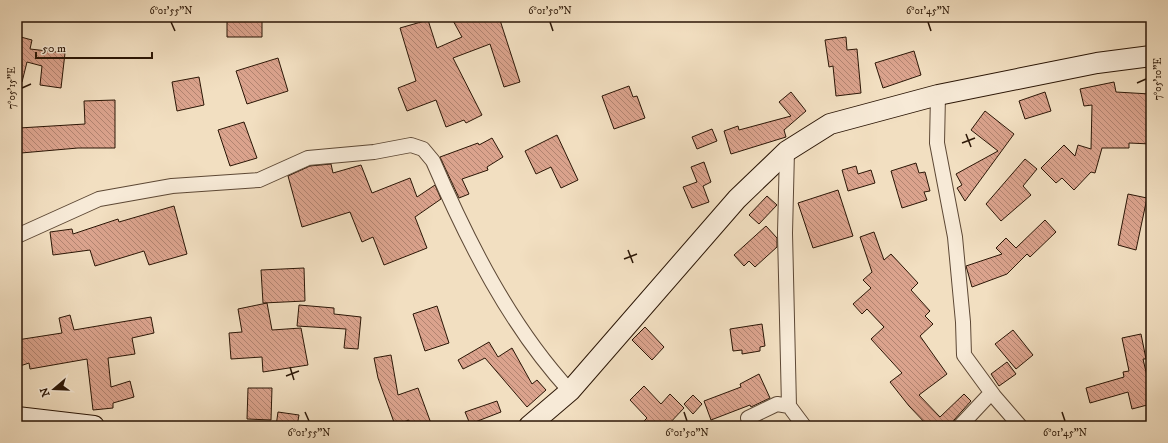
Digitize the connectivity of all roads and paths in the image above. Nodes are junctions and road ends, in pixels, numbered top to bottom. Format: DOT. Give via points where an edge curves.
graph roads {
  1 [pos="1151,56"];
  2 [pos="938,95"];
  3 [pos="787,152"];
  4 [pos="17,236"];
  5 [pos="570,391"];
  6 [pos="991,393"];
  7 [pos="789,406"];
  8 [pos="17,418"];
  9 [pos="748,418"];
  10 [pos="94,426"];
  11 [pos="529,426"];
  12 [pos="804,426"];
  13 [pos="960,426"];
  14 [pos="1020,426"];
  1 -- 2 [label="main road" via="1097,63"];
  2 -- 3 [label="main road" via="830,124"];
  2 -- 6 [label="street" via="937,142 955,244 964,355"];
  3 -- 5 [label="main road" via="737,199"];
  3 -- 7 [label="street" via="785,233"];
  4 -- 5 [label="street" via="99,199 172,186 259,180 308,158 374,152 411,145 422,149 433,161 485,272 548,367"];
  5 -- 11 [label="main road"];
  6 -- 13 [label="street"];
  6 -- 14 [label="street"];
  7 -- 9 [label="street" via="777,404"];
  7 -- 12 [label="street"];
  8 -- 10 [label="main road"];
}
